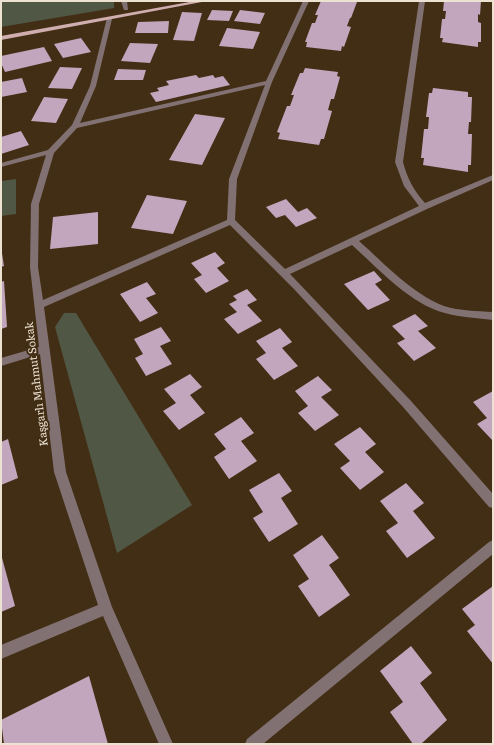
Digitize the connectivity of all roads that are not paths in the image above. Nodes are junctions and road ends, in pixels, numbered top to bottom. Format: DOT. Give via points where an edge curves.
graph roads {
  1 [pos="124,1"];
  2 [pos="171,1"];
  3 [pos="204,1"];
  4 [pos="306,1"];
  5 [pos="422,1"];
  6 [pos="301,5"];
  7 [pos="126,9"];
  8 [pos="109,19"];
  9 [pos="1,32"];
  10 [pos="1,38"];
  11 [pos="269,82"];
  12 [pos="75,126"];
  13 [pos="52,152"];
  14 [pos="1,165"];
  15 [pos="493,177"];
  16 [pos="424,207"];
  17 [pos="231,221"];
  18 [pos="353,241"];
  19 [pos="283,274"];
  20 [pos="40,305"];
  21 [pos="493,316"];
  22 [pos="44,349"];
  23 [pos="1,362"];
  24 [pos="493,503"];
  25 [pos="493,546"];
  26 [pos="106,608"];
  27 [pos="1,652"];
  28 [pos="166,744"];
  29 [pos="252,744"];
  1 -- 7 [label="street"];
  2 -- 7 [label="main road"];
  3 -- 8 [label="main road"];
  4 -- 6 [label="street"];
  5 -- 16 [label="street" via="399,162 403,178 413,196"];
  6 -- 11 [label="street"];
  7 -- 9 [label="main road"];
  8 -- 10 [label="main road"];
  8 -- 12 [label="street, Kaşgarlı Mahmut Sokak" via="93,86"];
  11 -- 12 [label="street"];
  11 -- 17 [label="street" via="233,179"];
  12 -- 13 [label="street, Kaşgarlı Mahmut Sokak"];
  13 -- 14 [label="street"];
  13 -- 20 [label="street, Kaşgarlı Mahmut Sokak" via="35,204 34,267"];
  15 -- 16 [label="street"];
  16 -- 18 [label="street"];
  17 -- 19 [label="street"];
  17 -- 20 [label="street"];
  18 -- 19 [label="street"];
  18 -- 21 [label="street" via="412,291 432,304 452,311"];
  19 -- 24 [label="street" via="407,404"];
  20 -- 22 [label="street, Kaşgarlı Mahmut Sokak"];
  22 -- 23 [label="street"];
  22 -- 26 [label="street, Kaşgarlı Mahmut Sokak" via="60,472"];
  25 -- 29 [label="street"];
  26 -- 27 [label="street"];
  26 -- 28 [label="street, Kaşgarlı Mahmut Sokak"];
}
